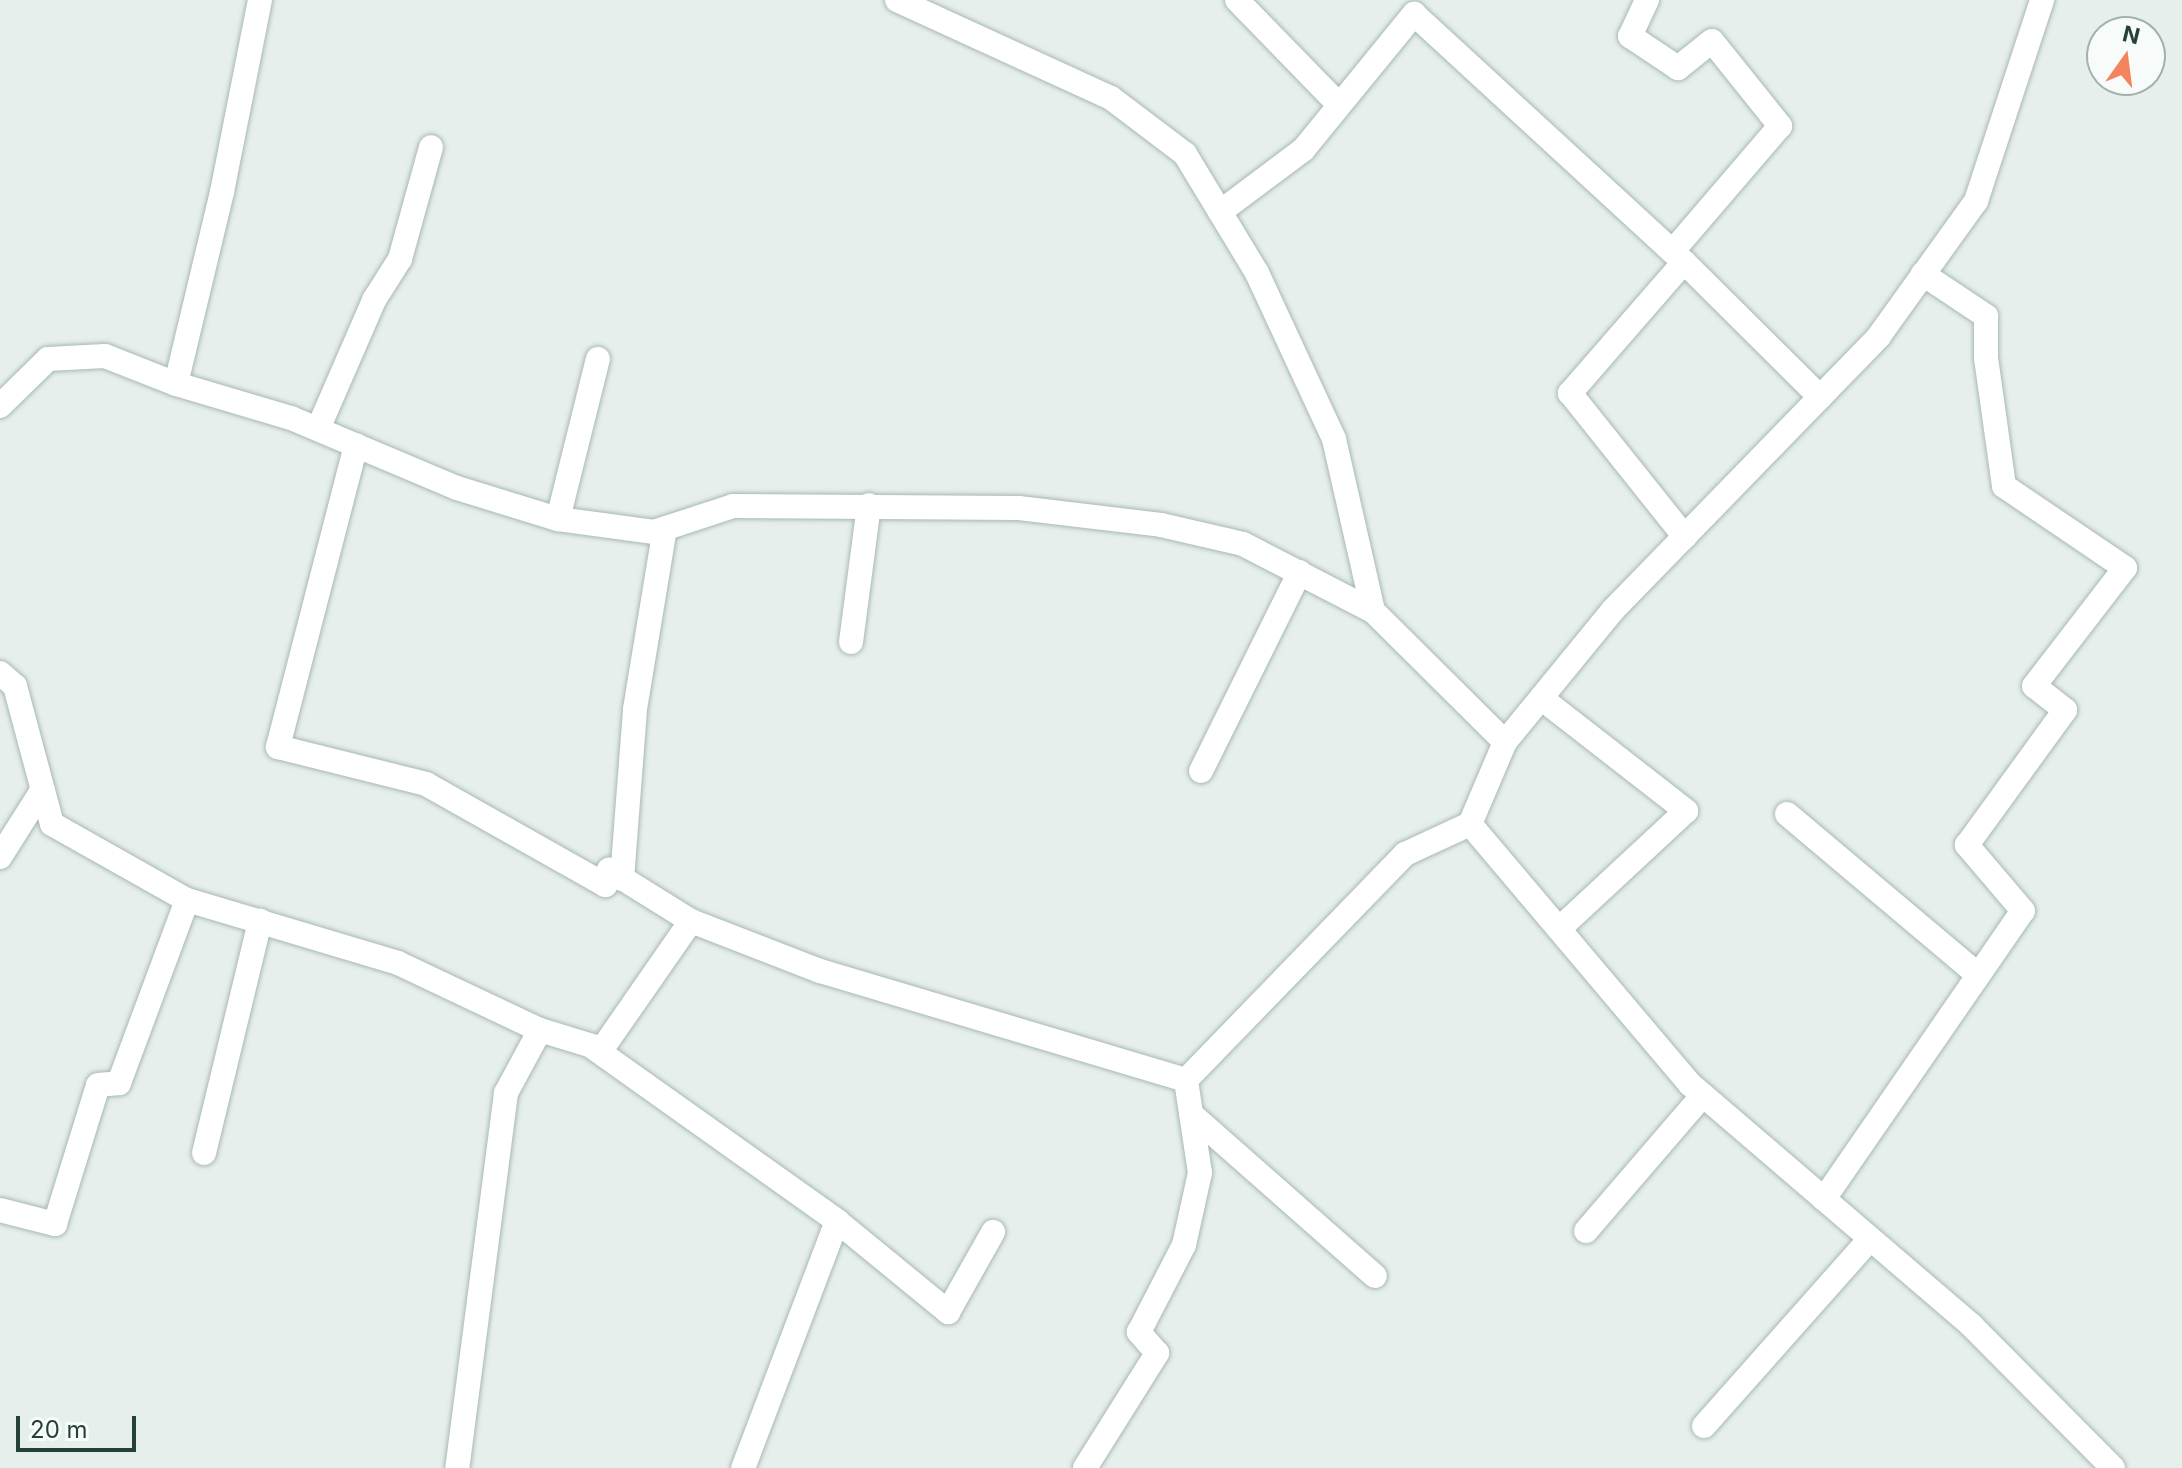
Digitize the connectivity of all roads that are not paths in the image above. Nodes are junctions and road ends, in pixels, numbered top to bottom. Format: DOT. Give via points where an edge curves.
graph roads {
  1 [pos="260,0"];
  2 [pos="897,0"];
  3 [pos="1237,0"];
  4 [pos="1647,0"];
  5 [pos="2042,0"];
  6 [pos="1339,105"];
  7 [pos="431,147"];
  8 [pos="1220,212"];
  9 [pos="1678,257"];
  10 [pos="1923,274"];
  11 [pos="598,359"];
  12 [pos="176,384"];
  13 [pos="1820,397"];
  14 [pos="0,406"];
  15 [pos="318,429"];
  16 [pos="356,445"];
  17 [pos="869,505"];
  18 [pos="558,519"];
  19 [pos="665,528"];
  20 [pos="1685,537"];
  21 [pos="1300,572"];
  22 [pos="1373,611"];
  23 [pos="851,642"];
  24 [pos="0,673"];
  25 [pos="1541,698"];
  26 [pos="1505,742"];
  27 [pos="1201,771"];
  28 [pos="43,789"];
  29 [pos="1787,814"];
  30 [pos="1470,824"];
  31 [pos="0,857"];
  32 [pos="622,879"];
  33 [pos="187,900"];
  34 [pos="260,921"];
  35 [pos="691,921"];
  36 [pos="1559,929"];
  37 [pos="1978,975"];
  38 [pos="540,1030"];
  39 [pos="591,1046"];
  40 [pos="1186,1080"];
  41 [pos="1703,1095"];
  42 [pos="1191,1114"];
  43 [pos="204,1153"];
  44 [pos="1824,1199"];
  45 [pos="0,1210"];
  46 [pos="837,1221"];
  47 [pos="1586,1231"];
  48 [pos="993,1232"];
  49 [pos="1870,1239"];
  50 [pos="1375,1276"];
  51 [pos="1704,1426"];
  52 [pos="457,1468"];
  53 [pos="743,1468"];
  54 [pos="1085,1468"];
  55 [pos="2113,1468"];
  1 -- 12 [label="street"];
  2 -- 8 [label="street" via="1111,98 1185,154"];
  3 -- 6 [label="street"];
  4 -- 9 [label="street" via="1630,36 1678,68 1712,41 1780,126"];
  5 -- 10 [label="street" via="1976,201"];
  6 -- 8 [label="street" via="1303,150"];
  6 -- 9 [label="street" via="1414,14"];
  7 -- 15 [label="street" via="400,259 374,300"];
  8 -- 22 [label="street" via="1257,273 1334,439"];
  9 -- 13 [label="street"];
  9 -- 20 [label="street" via="1570,393"];
  10 -- 13 [label="street" via="1879,336"];
  10 -- 37 [label="street" via="1986,316 1986,358 2004,486 2125,568 2034,686 2065,710 1967,845 2023,911"];
  11 -- 18 [label="street"];
  12 -- 14 [label="street" via="105,356 48,359"];
  12 -- 15 [label="street"];
  13 -- 20 [label="street"];
  15 -- 16 [label="street"];
  16 -- 18 [label="street" via="457,488"];
  16 -- 32 [label="street" via="278,747 426,784 605,885 609,870"];
  17 -- 19 [label="street" via="733,506"];
  17 -- 21 [label="street" via="1019,508 1161,525 1243,544"];
  17 -- 23 [label="street"];
  18 -- 19 [label="street" via="654,532"];
  19 -- 32 [label="street" via="635,709"];
  20 -- 25 [label="street" via="1613,610"];
  21 -- 22 [label="street"];
  21 -- 27 [label="street"];
  22 -- 26 [label="street"];
  24 -- 28 [label="street" via="15,686"];
  25 -- 26 [label="street"];
  25 -- 36 [label="street" via="1686,811"];
  26 -- 30 [label="street"];
  28 -- 31 [label="street"];
  28 -- 33 [label="street" via="52,824"];
  29 -- 37 [label="street"];
  30 -- 36 [label="street"];
  30 -- 40 [label="street" via="1405,854"];
  32 -- 35 [label="street"];
  33 -- 34 [label="street"];
  33 -- 45 [label="street" via="119,1083 98,1085 55,1224"];
  34 -- 38 [label="street" via="398,963"];
  34 -- 43 [label="street"];
  35 -- 39 [label="street" via="602,1049"];
  35 -- 40 [label="street" via="820,971"];
  36 -- 41 [label="street"];
  37 -- 44 [label="street"];
  38 -- 39 [label="street"];
  38 -- 52 [label="street" via="506,1093"];
  39 -- 46 [label="street"];
  40 -- 42 [label="street"];
  41 -- 44 [label="street"];
  41 -- 47 [label="street"];
  42 -- 50 [label="street"];
  42 -- 54 [label="street" via="1200,1173 1184,1245 1139,1332 1157,1353"];
  44 -- 49 [label="street"];
  46 -- 48 [label="street" via="948,1312"];
  46 -- 53 [label="street"];
  49 -- 51 [label="street"];
  49 -- 55 [label="street" via="1972,1326"];
}
